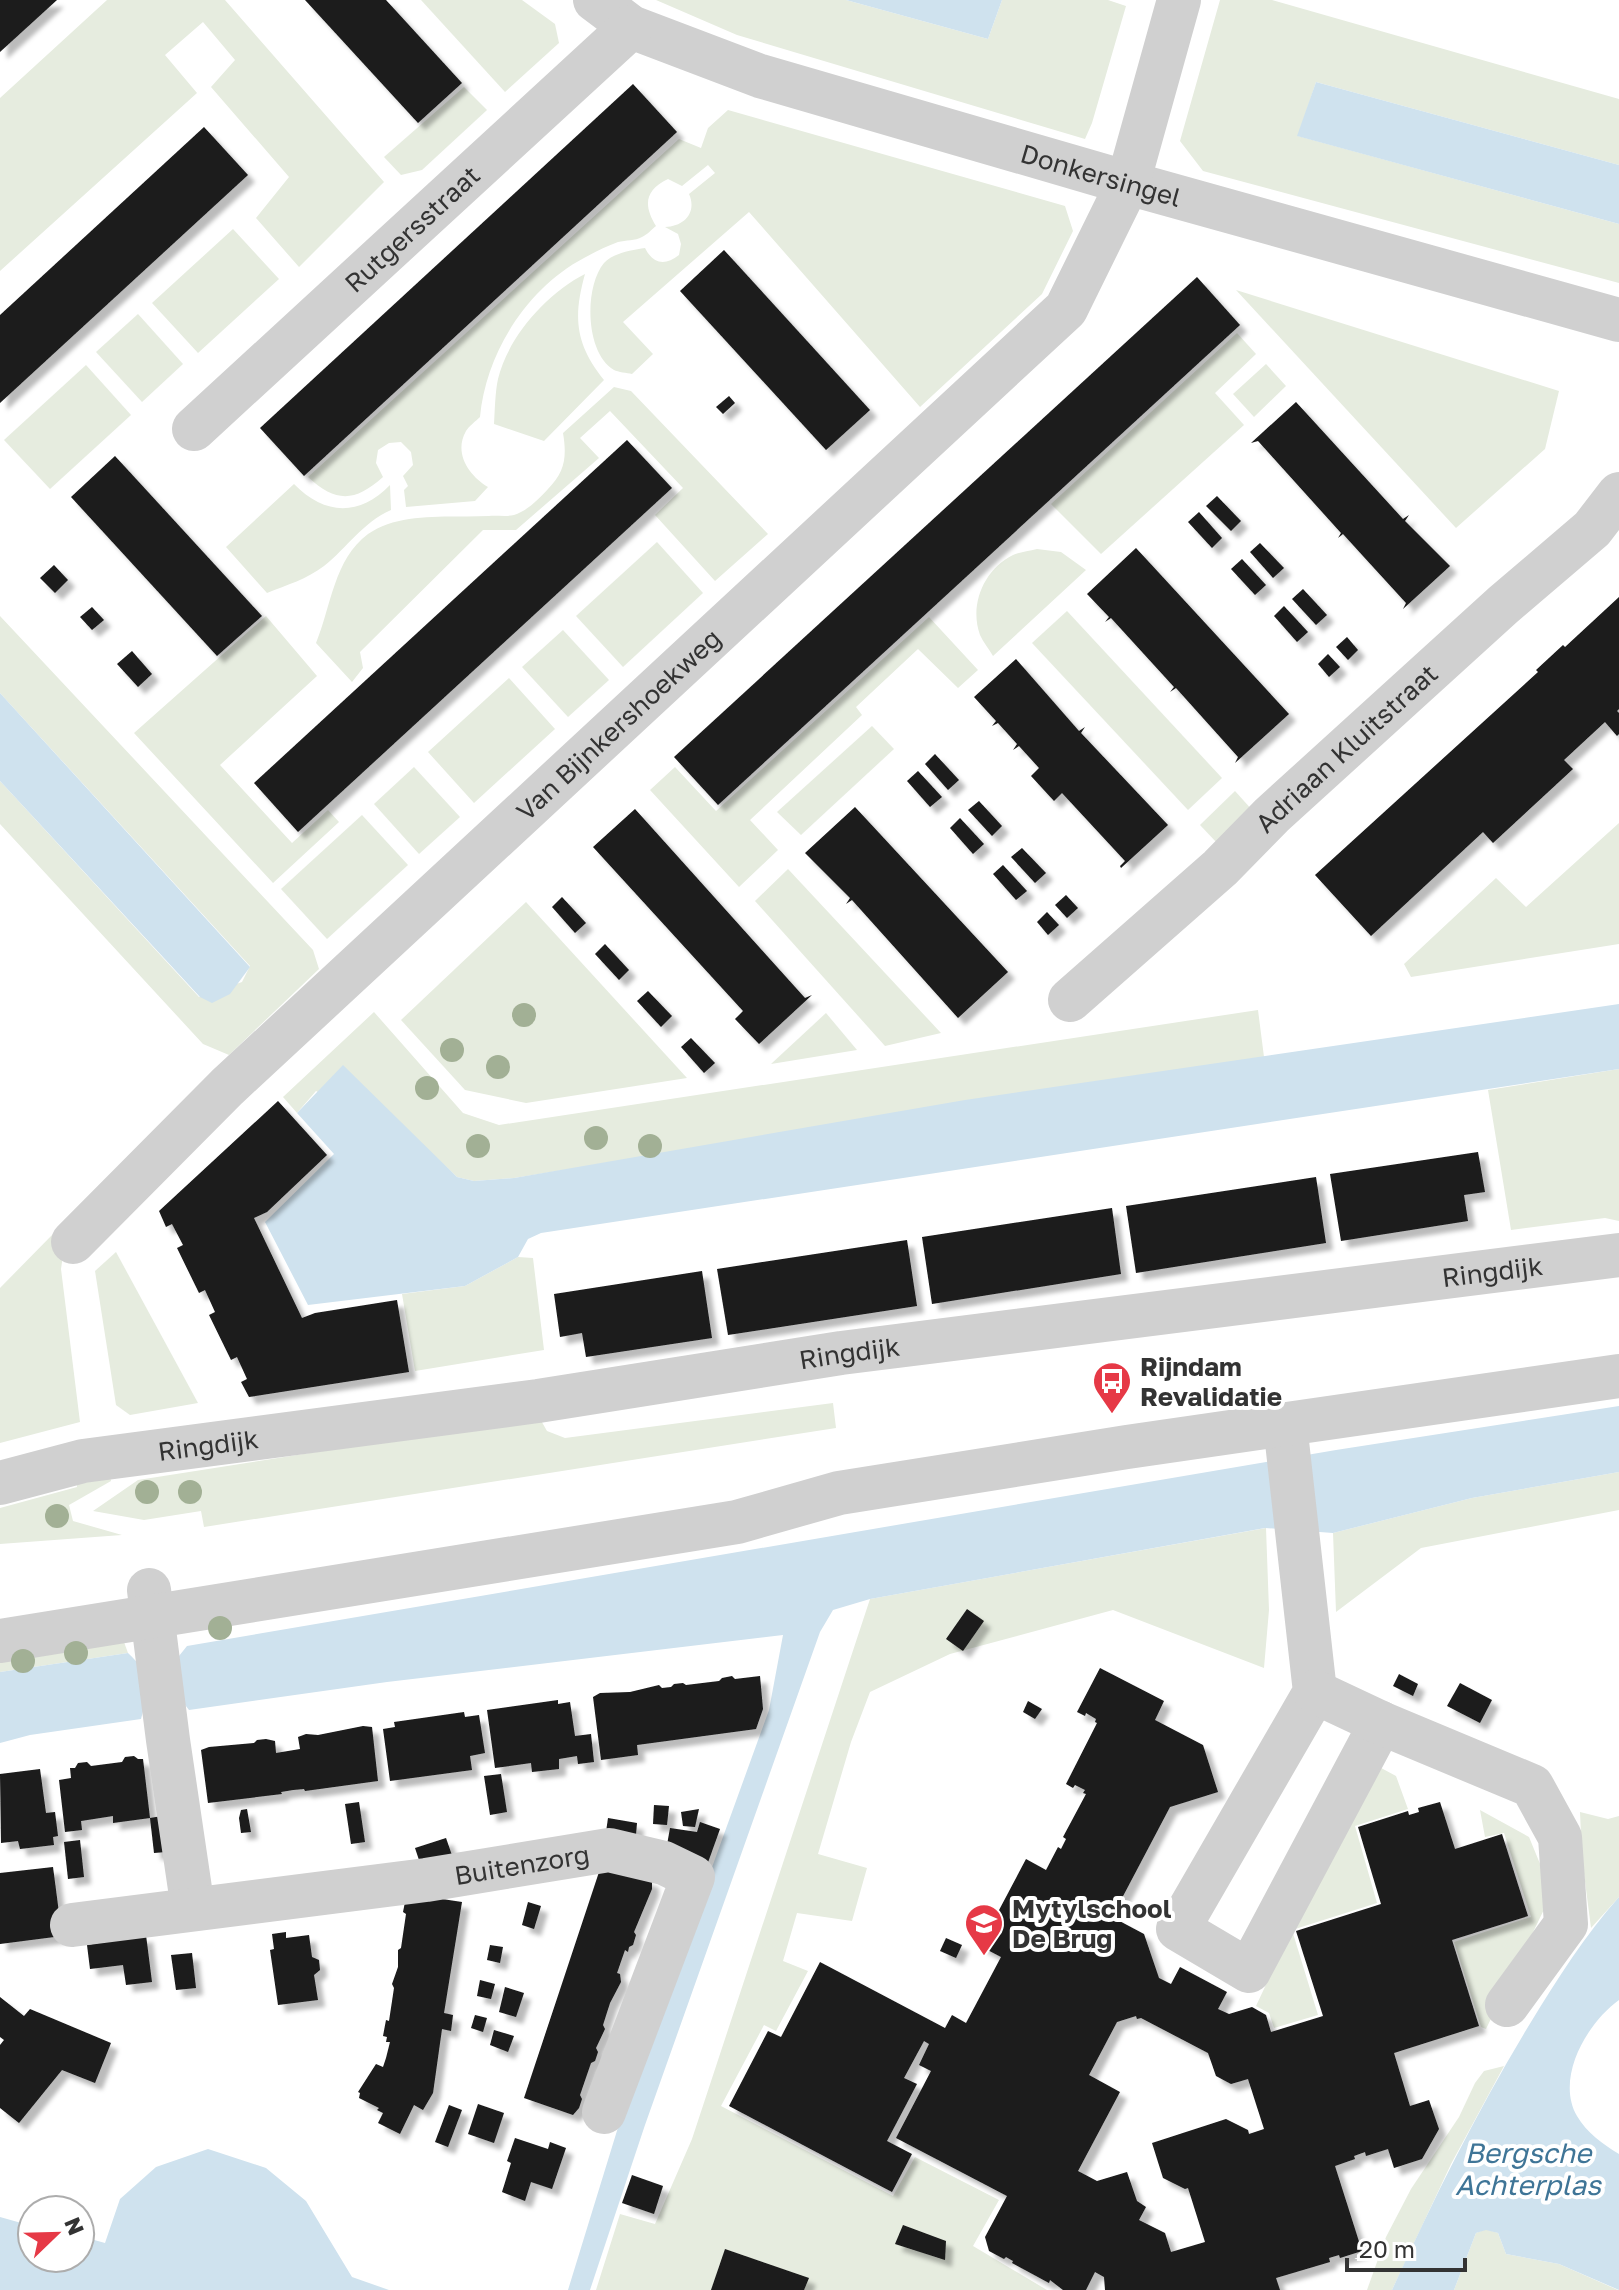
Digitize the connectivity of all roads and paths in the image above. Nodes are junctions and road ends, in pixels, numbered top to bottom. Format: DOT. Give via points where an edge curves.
graph roads {
  1 [pos="595,0"];
  2 [pos="1179,0"];
  3 [pos="631,27"];
  4 [pos="1128,183"];
  5 [pos="1619,320"];
  6 [pos="194,429"];
  7 [pos="1619,494"];
  8 [pos="1070,1000"];
  9 [pos="73,1242"];
  10 [pos="1619,1255"];
  11 [pos="1619,1376"];
  12 [pos="1286,1436"];
  13 [pos="0,1483"];
  14 [pos="0,1610"];
  15 [pos="152,1615"];
  16 [pos="0,1641"];
  17 [pos="1315,1692"];
  18 [pos="1381,1723"];
  19 [pos="193,1909"];
  20 [pos="72,1925"];
  21 [pos="1507,2005"];
  22 [pos="604,2112"];
  1 -- 3 [label="street, Donkersingel"];
  2 -- 4 [label="street, Van Bijnkershoekweg"];
  3 -- 4 [label="street, Donkersingel" via="760,76"];
  3 -- 6 [label="street, Rutgersstraat"];
  4 -- 5 [label="street, Donkersingel"];
  4 -- 9 [label="street, Van Bijnkershoekweg" via="1066,309 227,1087"];
  7 -- 8 [label="street, Adriaan Kluitstraat" via="1592,529"];
  10 -- 13 [label="street, Ringdijk" via="841,1353 538,1401 83,1461"];
  11 -- 12 [label="street"];
  12 -- 15 [label="street" via="839,1493 737,1522"];
  12 -- 17 [label="street"];
  14 -- 15 [label="street"];
  15 -- 16 [label="street"];
  15 -- 19 [label="street"];
  17 -- 18 [label="street"];
  17 -- 18 [label="street" via="1178,1929 1249,1971"];
  18 -- 21 [label="street" via="1532,1786 1560,1837 1566,1924"];
  19 -- 20 [label="street, Buitenzorg"];
  19 -- 22 [label="street, Buitenzorg" via="426,1880 609,1850 683,1872 693,1877"];
}
